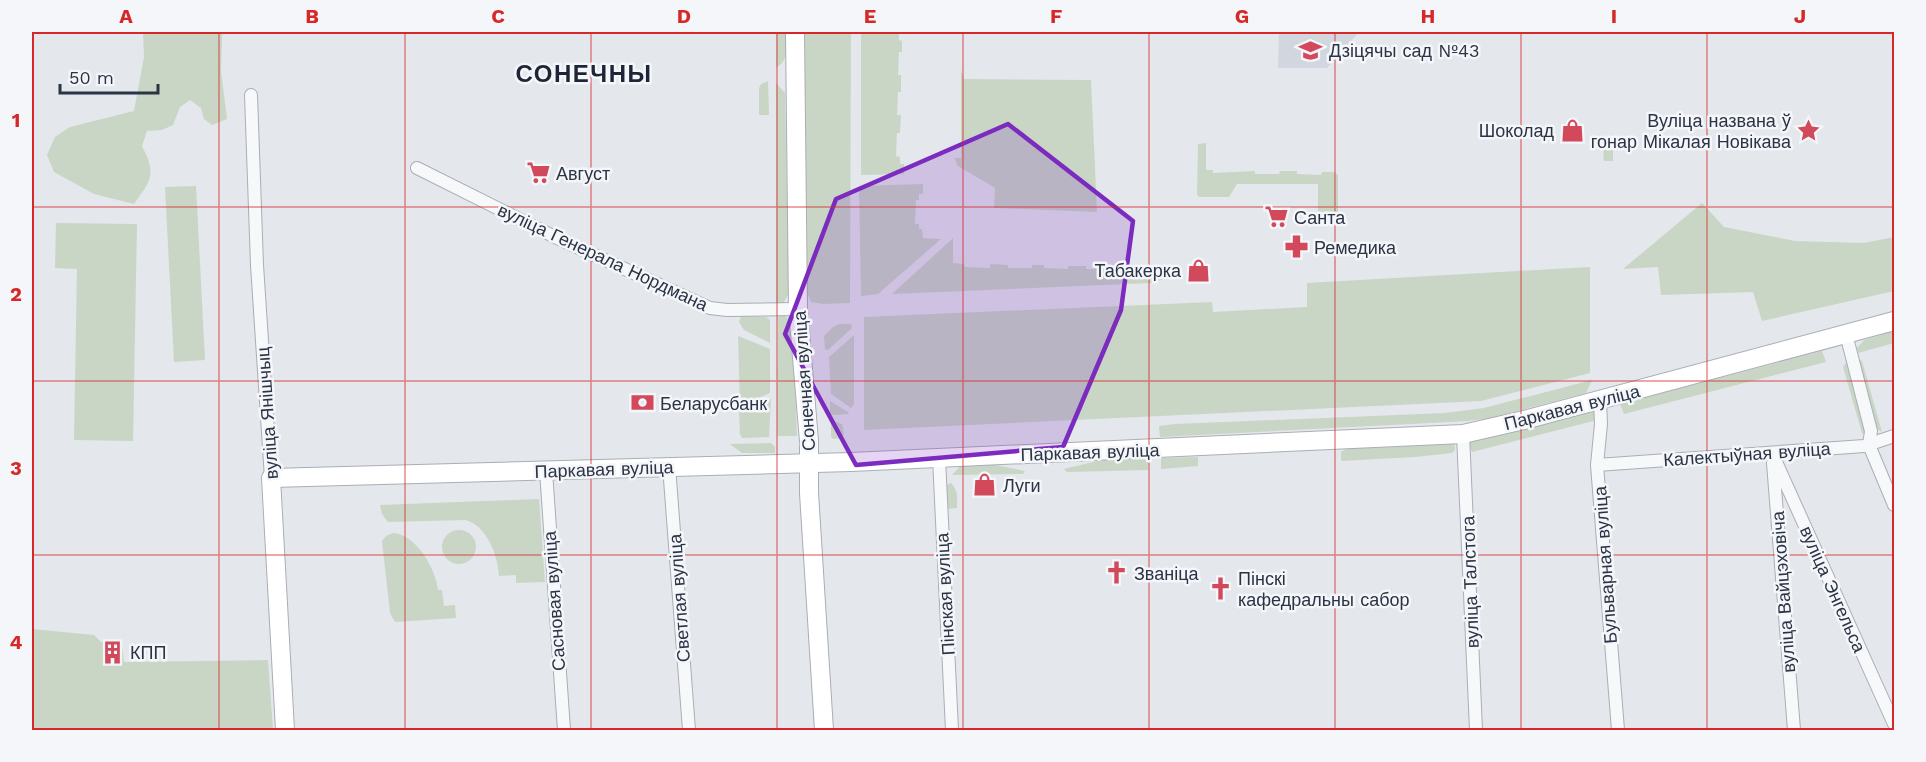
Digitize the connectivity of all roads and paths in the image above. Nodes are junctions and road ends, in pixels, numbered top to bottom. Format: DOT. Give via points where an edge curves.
graph roads {
  1 [pos="795,32"];
  2 [pos="251,95"];
  3 [pos="417,168"];
  4 [pos="798,309"];
  5 [pos="1894,321"];
  6 [pos="1846,334"];
  7 [pos="1600,400"];
  8 [pos="1462,434"];
  9 [pos="1894,436"];
  10 [pos="1869,445"];
  11 [pos="1772,453"];
  12 [pos="939,458"];
  13 [pos="810,463"];
  14 [pos="1597,465"];
  15 [pos="669,466"];
  16 [pos="546,471"];
  17 [pos="271,478"];
  18 [pos="1894,505"];
  19 [pos="1894,724"];
  20 [pos="285,730"];
  21 [pos="564,730"];
  22 [pos="689,730"];
  23 [pos="824,730"];
  24 [pos="952,730"];
  25 [pos="1476,730"];
  26 [pos="1618,730"];
  27 [pos="1794,730"];
  1 -- 4 [label="street, Сонечная вуліца"];
  2 -- 17 [label="street, вуліца Янішчыц"];
  3 -- 4 [label="street, вуліца Генерала Нордмана" via="710,308"];
  4 -- 13 [label="street, Сонечная вуліца"];
  5 -- 6 [label="street, Паркавая вуліца"];
  6 -- 7 [label="street, Паркавая вуліца"];
  6 -- 10 [label="street" via="1871,431"];
  7 -- 8 [label="street, Паркавая вуліца"];
  7 -- 14 [label="street, Бульварная вуліца"];
  8 -- 12 [label="street, Паркавая вуліца"];
  8 -- 25 [label="street, вуліца Талстога"];
  9 -- 10 [label="street, Калектыўная вуліца"];
  10 -- 11 [label="street, Калектыўная вуліца"];
  10 -- 18 [label="street"];
  11 -- 14 [label="street, Калектыўная вуліца"];
  11 -- 19 [label="street, вуліца Энгельса"];
  11 -- 27 [label="street, вуліца Вайцэховіча"];
  12 -- 13 [label="street, Паркавая вуліца"];
  12 -- 24 [label="street, Пінская вуліца"];
  13 -- 15 [label="street, Паркавая вуліца"];
  13 -- 23 [label="street, Сонечная вуліца"];
  14 -- 26 [label="street, Бульварная вуліца"];
  15 -- 16 [label="street, Паркавая вуліца"];
  15 -- 22 [label="street, Светлая вуліца"];
  16 -- 17 [label="street, Паркавая вуліца"];
  16 -- 21 [label="street, Сасновая вуліца"];
  17 -- 20 [label="street, вуліца Янішчыц"];
}
